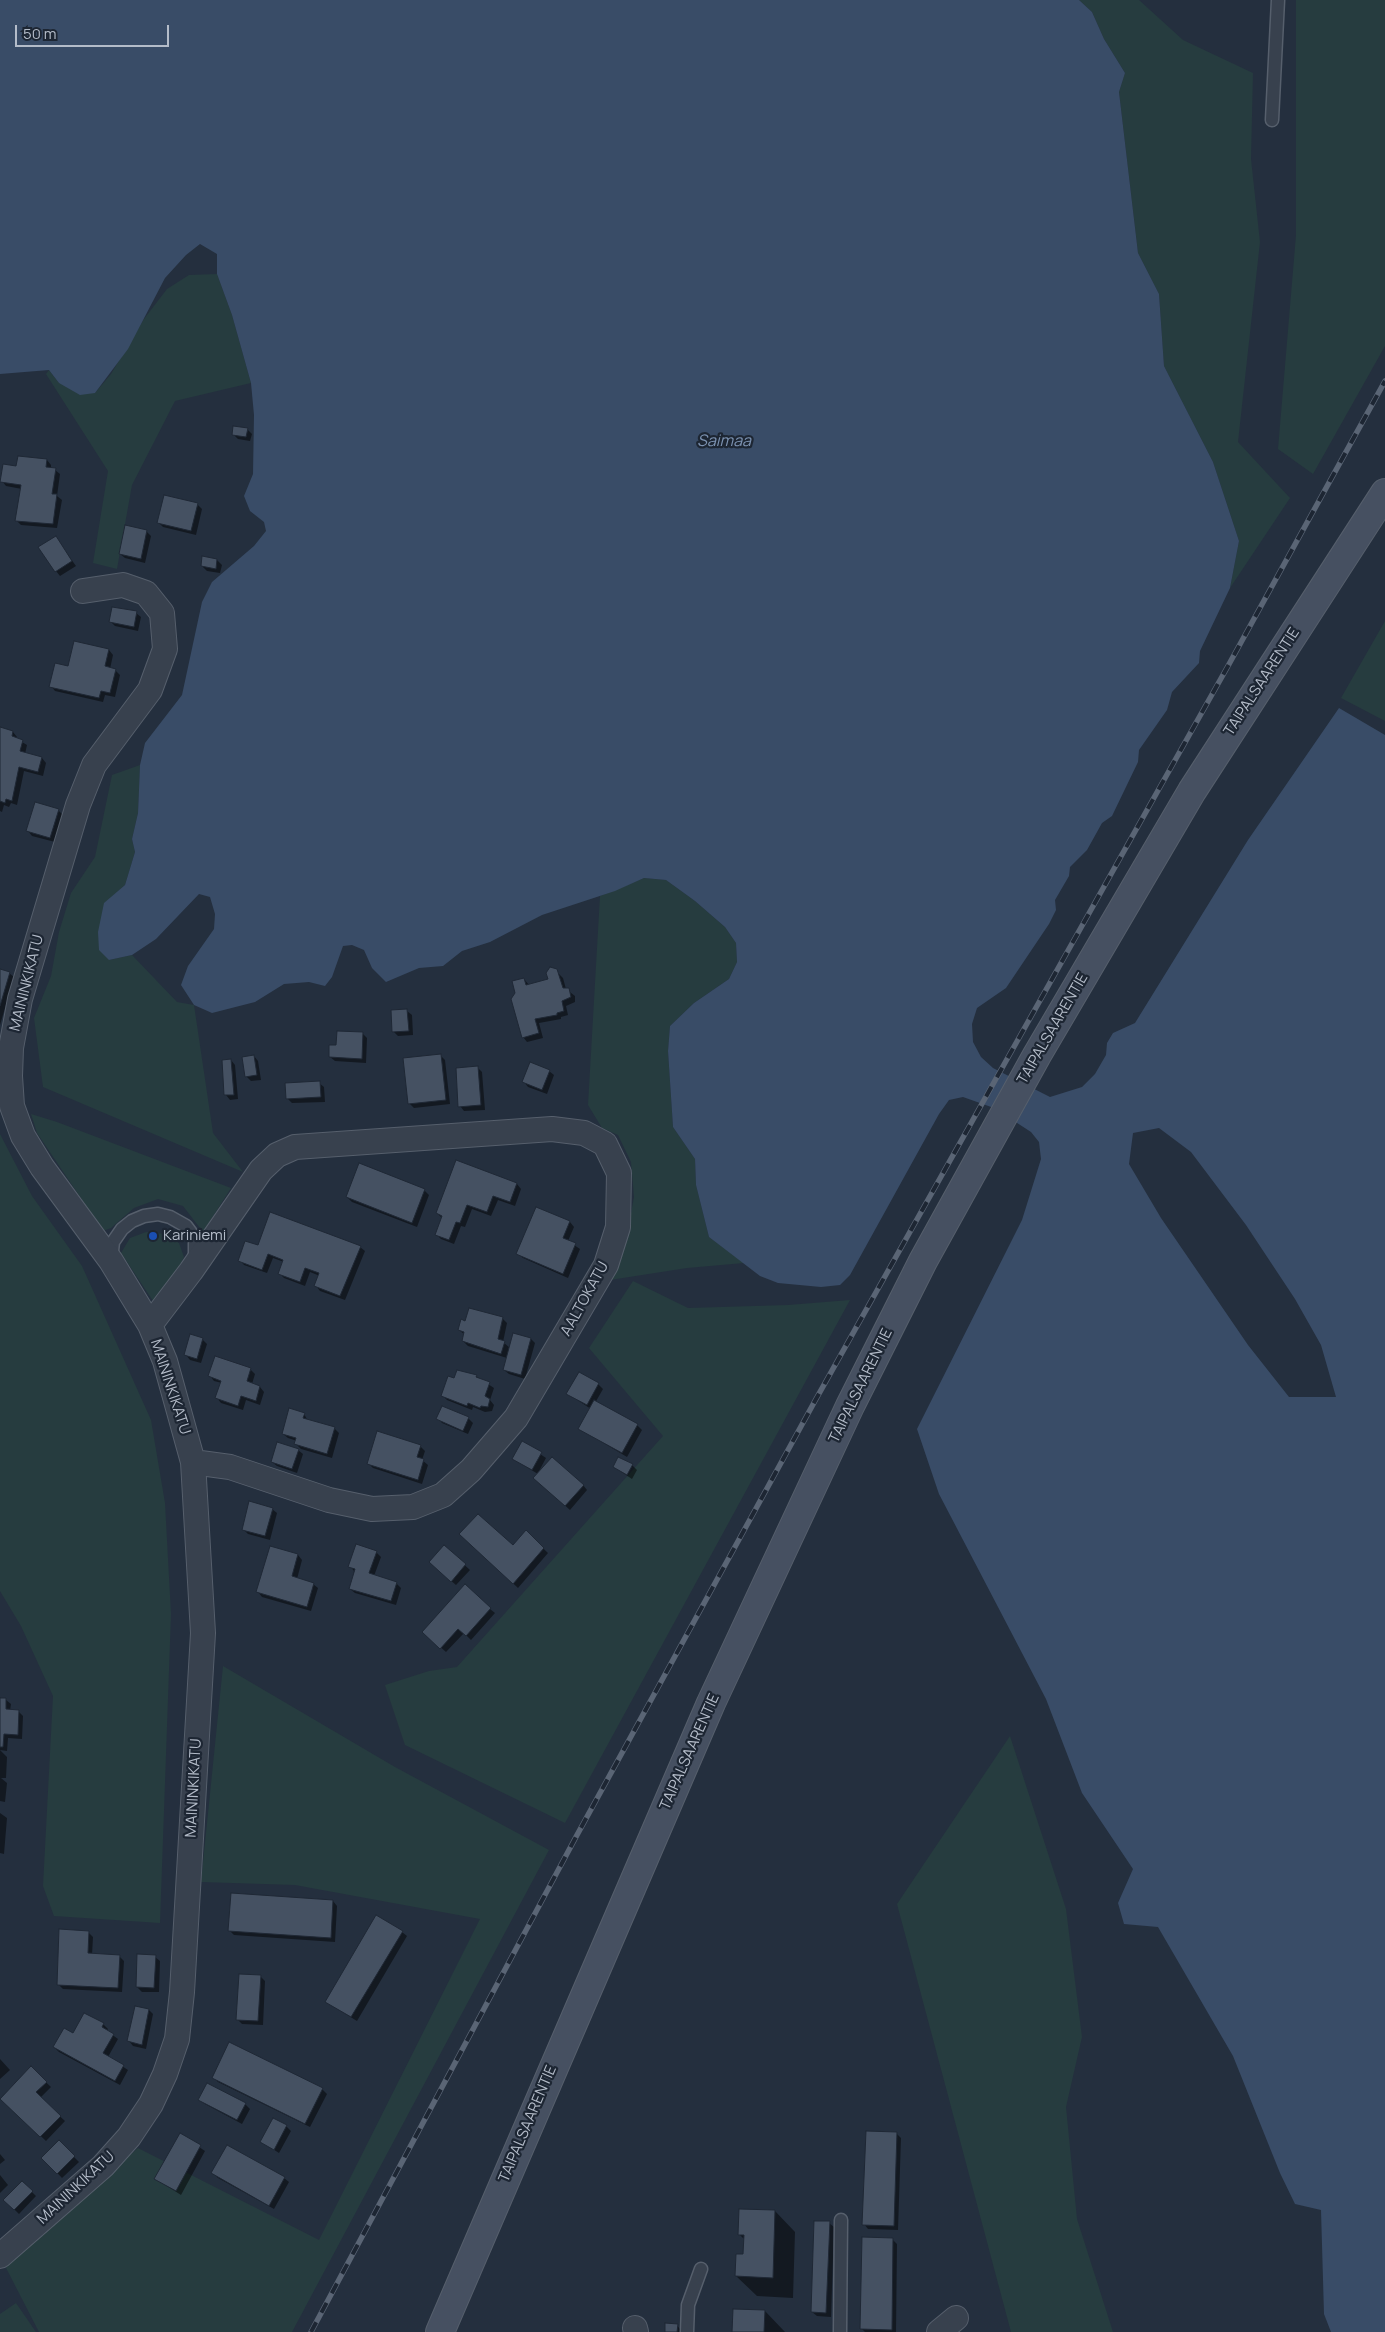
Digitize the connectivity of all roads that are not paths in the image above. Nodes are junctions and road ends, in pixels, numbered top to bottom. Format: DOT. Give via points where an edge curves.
graph roads {
  1 [pos="1278,0"];
  2 [pos="1272,120"];
  3 [pos="1385,493"];
  4 [pos="83,591"];
  5 [pos="111,1261"];
  6 [pos="191,1272"];
  7 [pos="150,1325"];
  8 [pos="193,1462"];
  9 [pos="841,2220"];
  10 [pos="0,2256"];
  11 [pos="701,2268"];
  12 [pos="440,2332"];
  13 [pos="687,2332"];
  14 [pos="840,2332"];
  1 -- 2 [label="lane"];
  3 -- 12 [label="main road, TAIPALSAARENTIE" via="1192,791 1037,1055 923,1261 739,1642"];
  4 -- 5 [label="street, MAININKIKATU" via="123,585 146,594 162,613 165,649 150,690 94,765 78,805 20,999 11,1048 10,1076 12,1106 23,1136"];
  5 -- 6 [label="lane" via="113,1242 122,1229 144,1216 158,1214 186,1226 195,1238"];
  5 -- 7 [label="street, MAININKIKATU"];
  6 -- 7 [label="street, AALTOKATU"];
  6 -- 8 [label="street, AALTOKATU" via="261,1170 294,1147 552,1129 584,1133 605,1144 619,1173 618,1227 606,1265 516,1418 471,1470 443,1495 413,1507 372,1509 329,1500 230,1467"];
  7 -- 8 [label="street, MAININKIKATU" via="166,1361"];
  8 -- 10 [label="street, MAININKIKATU" via="203,1633 182,1992 176,2039 151,2104 129,2137 103,2166"];
  9 -- 14 [label="lane"];
  11 -- 13 [label="lane" via="688,2305"];
}
